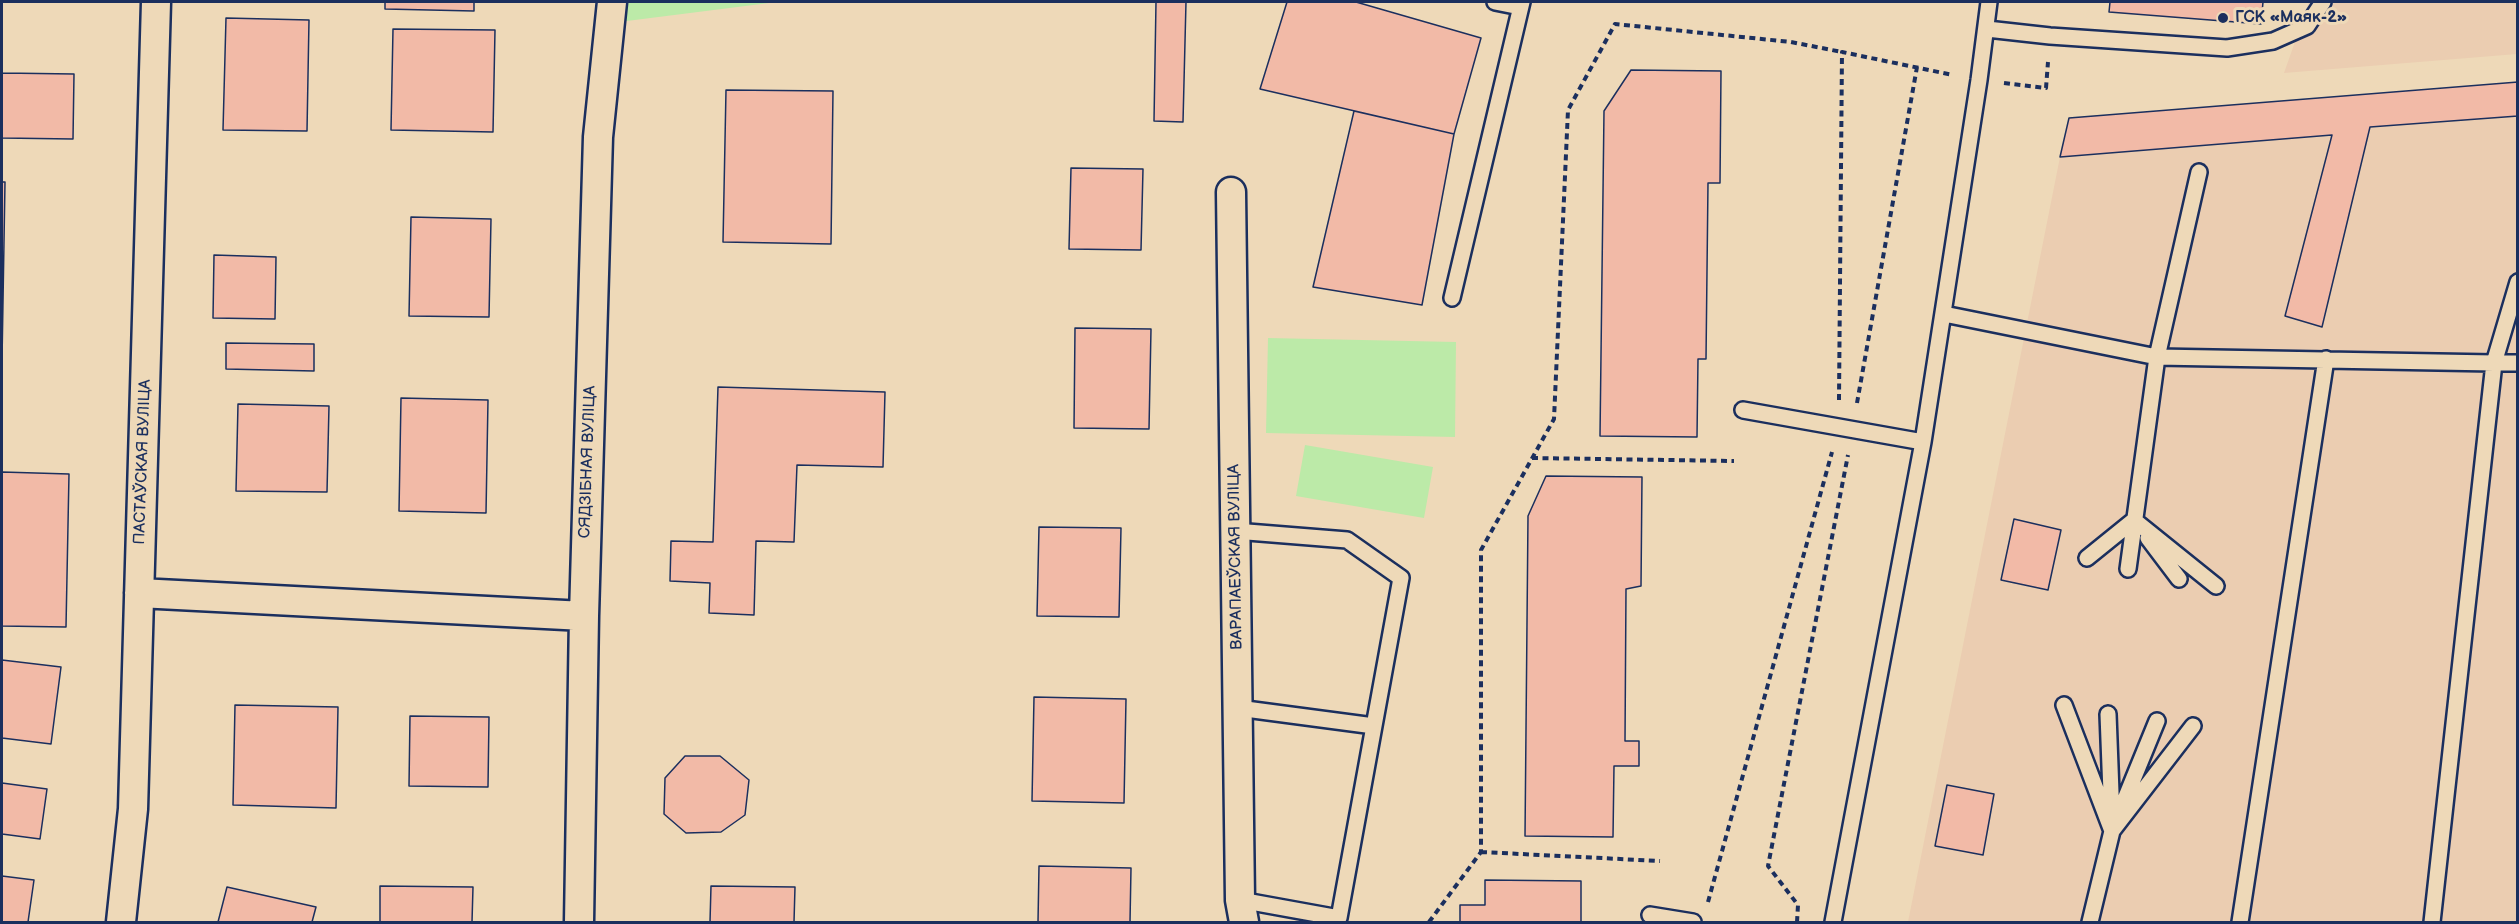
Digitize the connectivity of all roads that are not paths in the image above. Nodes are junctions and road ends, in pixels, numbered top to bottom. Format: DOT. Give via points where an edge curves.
graph roads {
  1 [pos="156,2"];
  2 [pos="612,2"];
  3 [pos="1495,2"];
  4 [pos="1989,2"];
  5 [pos="2323,2"];
  6 [pos="1521,4"];
  7 [pos="1987,29"];
  8 [pos="2199,172"];
  9 [pos="1231,192"];
  10 [pos="2517,282"];
  11 [pos="1452,298"];
  12 [pos="1944,314"];
  13 [pos="2157,357"];
  14 [pos="2326,359"];
  15 [pos="2494,363"];
  16 [pos="2517,363"];
  17 [pos="1743,410"];
  18 [pos="1923,442"];
  19 [pos="2134,520"];
  20 [pos="1235,531"];
  21 [pos="2087,558"];
  22 [pos="2128,569"];
  23 [pos="2179,579"];
  24 [pos="2216,586"];
  25 [pos="139,593"];
  26 [pos="584,616"];
  27 [pos="2064,705"];
  28 [pos="1238,708"];
  29 [pos="2108,714"];
  30 [pos="2157,721"];
  31 [pos="1374,726"];
  32 [pos="2193,726"];
  33 [pos="2112,831"];
  34 [pos="1242,911"];
  35 [pos="1650,915"];
  36 [pos="121,922"];
  37 [pos="579,922"];
  38 [pos="1694,922"];
  39 [pos="1833,922"];
  40 [pos="2090,922"];
  41 [pos="2240,922"];
  42 [pos="2432,922"];
  1 -- 25 [label="street, ПАСТАЎСКАЯ ВУЛІЦА"];
  2 -- 26 [label="street, СЯДЗІБНАЯ ВУЛІЦА" via="598,137"];
  3 -- 6 [label="lane"];
  4 -- 7 [label="lane"];
  5 -- 7 [label="lane" via="2307,26 2273,41 2227,48"];
  6 -- 11 [label="lane"];
  7 -- 12 [label="lane"];
  8 -- 13 [label="lane"];
  9 -- 20 [label="street, ВАРАПАЕЎСКАЯ ВУЛІЦА"];
  10 -- 15 [label="lane"];
  12 -- 13 [label="lane"];
  12 -- 18 [label="lane"];
  13 -- 14 [label="lane"];
  13 -- 19 [label="lane"];
  14 -- 15 [label="lane"];
  14 -- 41 [label="lane"];
  15 -- 16 [label="lane"];
  15 -- 42 [label="lane"];
  17 -- 18 [label="lane"];
  18 -- 39 [label="lane"];
  19 -- 21 [label="lane"];
  19 -- 22 [label="lane"];
  19 -- 23 [label="lane"];
  19 -- 24 [label="lane"];
  20 -- 28 [label="street, ВАРАПАЕЎСКАЯ ВУЛІЦА"];
  20 -- 31 [label="lane" via="1347,540 1401,578"];
  25 -- 26 [label="street"];
  25 -- 36 [label="street, ПАСТАЎСКАЯ ВУЛІЦА" via="133,809"];
  26 -- 37 [label="street, СЯДЗІБНАЯ ВУЛІЦА"];
  27 -- 33 [label="lane"];
  28 -- 31 [label="lane"];
  28 -- 34 [label="street, ВАРАПАЕЎСКАЯ ВУЛІЦА"];
  29 -- 33 [label="lane"];
  30 -- 33 [label="lane"];
  31 -- 34 [label="lane" via="1339,918"];
  32 -- 33 [label="lane"];
  33 -- 40 [label="lane"];
  35 -- 38 [label="lane"];
}
